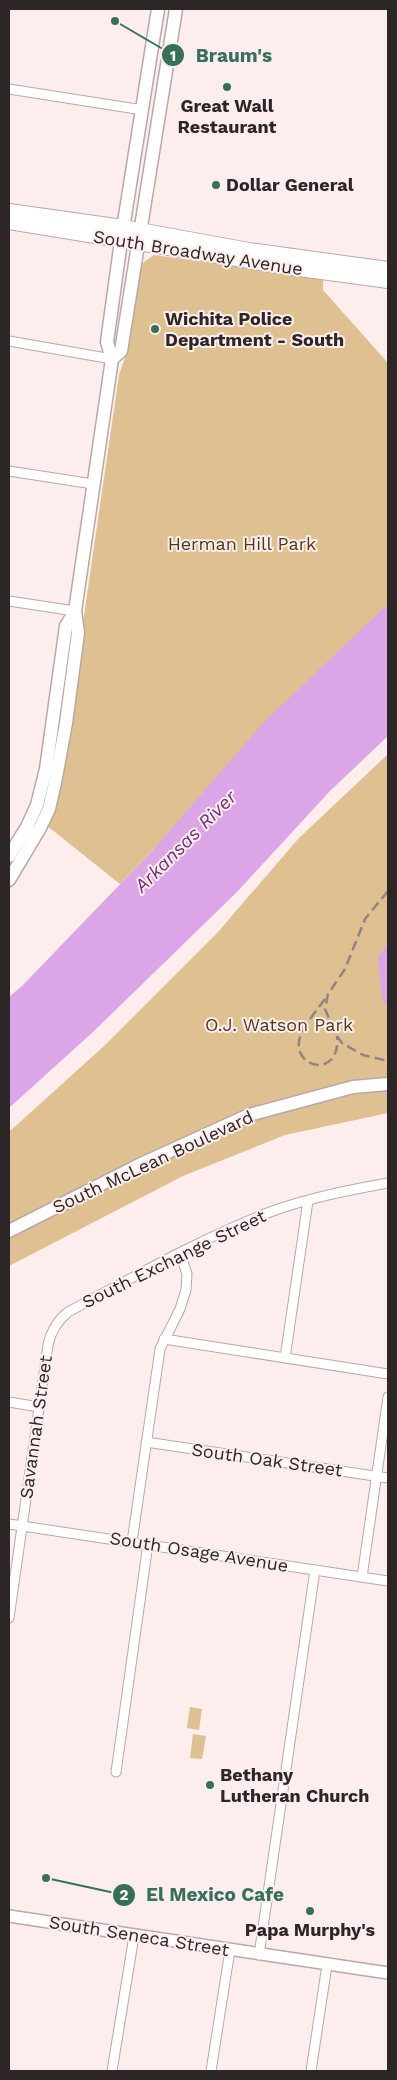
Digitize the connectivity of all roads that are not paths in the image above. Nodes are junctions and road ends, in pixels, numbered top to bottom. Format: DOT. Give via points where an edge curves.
graph roads {
  1 [pos="158,9"];
  2 [pos="176,9"];
  3 [pos="9,89"];
  4 [pos="142,110"];
  5 [pos="9,211"];
  6 [pos="9,222"];
  7 [pos="122,234"];
  8 [pos="140,237"];
  9 [pos="388,269"];
  10 [pos="388,281"];
  11 [pos="9,341"];
  12 [pos="112,359"];
  13 [pos="9,472"];
  14 [pos="93,484"];
  15 [pos="9,601"];
  16 [pos="75,611"];
  17 [pos="9,856"];
  18 [pos="9,880"];
  19 [pos="388,1084"];
  20 [pos="388,1183"];
  21 [pos="308,1201"];
  22 [pos="9,1231"];
  23 [pos="180,1253"];
  24 [pos="54,1326"];
  25 [pos="164,1340"];
  26 [pos="284,1358"];
  27 [pos="388,1374"];
  28 [pos="388,1396"];
  29 [pos="9,1402"];
  30 [pos="39,1407"];
  31 [pos="146,1442"];
  32 [pos="377,1476"];
  33 [pos="388,1478"];
  34 [pos="9,1524"];
  35 [pos="22,1526"];
  36 [pos="132,1542"];
  37 [pos="148,1544"];
  38 [pos="315,1570"];
  39 [pos="362,1577"];
  40 [pos="388,1581"];
  41 [pos="9,1618"];
  42 [pos="116,1772"];
  43 [pos="9,1916"];
  44 [pos="134,1936"];
  45 [pos="230,1950"];
  46 [pos="259,1955"];
  47 [pos="327,1965"];
  48 [pos="388,1973"];
  49 [pos="112,2071"];
  50 [pos="212,2071"];
  51 [pos="311,2071"];
  1 -- 4 [label="main road"];
  2 -- 8 [label="main road"];
  3 -- 4 [label="street"];
  4 -- 7 [label="main road"];
  5 -- 7 [label="main road, South Broadway Avenue"];
  6 -- 7 [label="main road, South Broadway Avenue"];
  7 -- 8 [label="main road, South Broadway Avenue"];
  7 -- 12 [label="main road" via="107,342"];
  8 -- 9 [label="main road, South Broadway Avenue"];
  8 -- 10 [label="main road, South Broadway Avenue"];
  8 -- 12 [label="main road" via="121,351"];
  11 -- 12 [label="street"];
  12 -- 14 [label="main road"];
  13 -- 14 [label="street"];
  14 -- 16 [label="main road"];
  15 -- 16 [label="street"];
  16 -- 17 [label="main road" via="66,626 46,769 37,805"];
  16 -- 18 [label="main road" via="78,633 56,783 40,828"];
  19 -- 22 [label="main road, South McLean Boulevard" via="353,1087 249,1114 139,1164"];
  20 -- 21 [label="street, South Exchange Street"];
  21 -- 23 [label="street, South Exchange Street" via="270,1212"];
  21 -- 26 [label="street"];
  23 -- 24 [label="street, South Exchange Street" via="68,1312"];
  23 -- 25 [label="street" via="187,1274 186,1290"];
  24 -- 30 [label="street, Savannah Street"];
  25 -- 26 [label="street"];
  25 -- 31 [label="street" via="158,1358"];
  26 -- 27 [label="street"];
  28 -- 32 [label="street"];
  29 -- 30 [label="street"];
  30 -- 35 [label="street, Savannah Street"];
  31 -- 32 [label="street, South Oak Street"];
  31 -- 36 [label="street"];
  32 -- 33 [label="street, South Oak Street"];
  32 -- 39 [label="street"];
  34 -- 35 [label="street, South Osage Avenue"];
  35 -- 36 [label="street, South Osage Avenue"];
  35 -- 41 [label="street, Savannah Street"];
  36 -- 37 [label="street, South Osage Avenue"];
  37 -- 38 [label="street, South Osage Avenue"];
  37 -- 42 [label="street"];
  38 -- 39 [label="street, South Osage Avenue"];
  38 -- 46 [label="street"];
  39 -- 40 [label="street, South Osage Avenue"];
  43 -- 44 [label="street, South Seneca Street"];
  44 -- 45 [label="street, South Seneca Street"];
  44 -- 49 [label="street"];
  45 -- 46 [label="street, South Seneca Street"];
  45 -- 50 [label="street"];
  46 -- 47 [label="street, South Seneca Street"];
  47 -- 48 [label="street, South Seneca Street"];
  47 -- 51 [label="street"];
}
